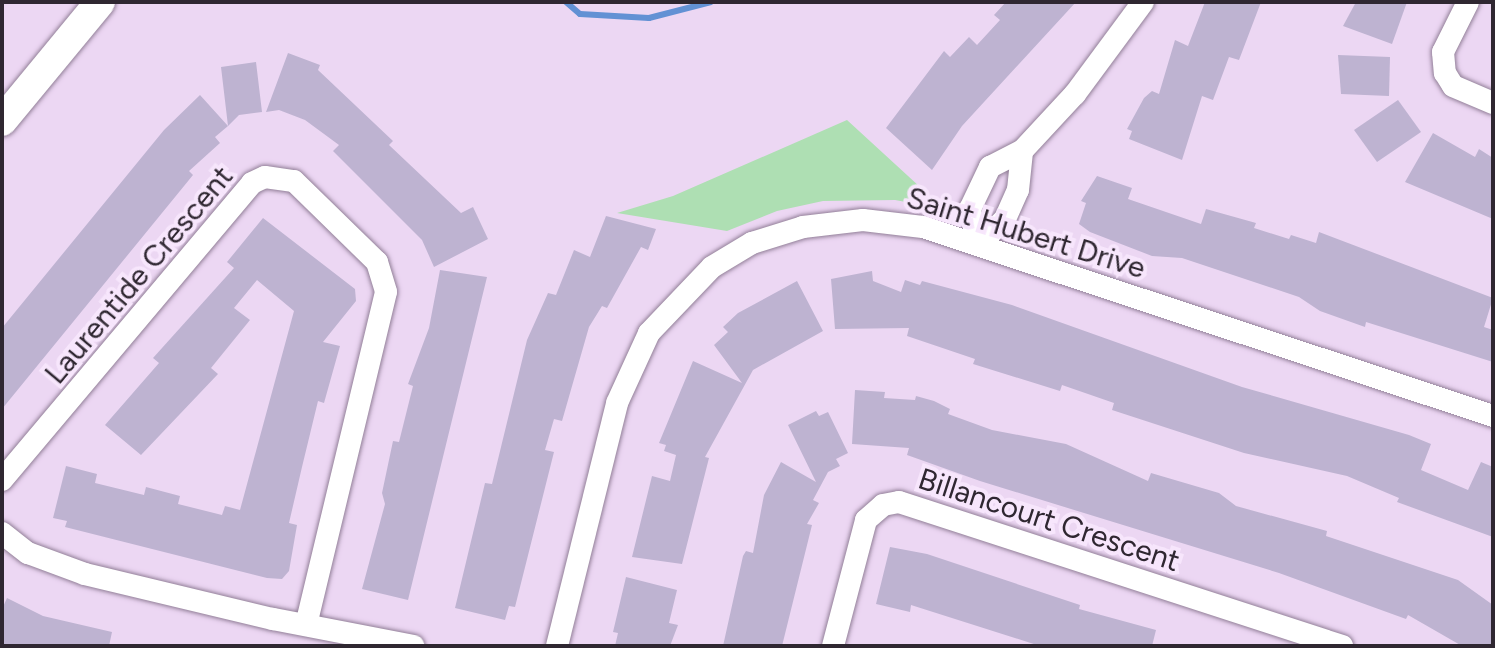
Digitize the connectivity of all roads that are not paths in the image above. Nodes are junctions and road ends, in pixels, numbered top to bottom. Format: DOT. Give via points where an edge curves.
graph roads {
  1 [pos="100,2"];
  2 [pos="1143,2"];
  3 [pos="1468,2"];
  4 [pos="1493,103"];
  5 [pos="2,121"];
  6 [pos="1022,151"];
  7 [pos="978,245"];
  8 [pos="1493,416"];
  9 [pos="2,480"];
  10 [pos="2,533"];
  11 [pos="306,625"];
  12 [pos="413,646"];
  13 [pos="557,646"];
  14 [pos="833,646"];
  15 [pos="1342,646"];
  1 -- 5 [label="main road"];
  2 -- 6 [label="street" via="1075,94"];
  3 -- 4 [label="street" via="1443,52 1445,73 1453,86"];
  6 -- 7 [label="street" via="1018,190 1005,219"];
  6 -- 7 [label="street" via="990,167 970,209"];
  7 -- 8 [label="street, Saint Hubert Drive"];
  7 -- 13 [label="street, Saint Hubert Drive" via="894,222 828,221 752,243 696,280 649,333 623,383"];
  9 -- 11 [label="street, Laurentide Crescent" via="252,183 265,177 294,181 377,262 386,292"];
  10 -- 11 [label="street" via="50,563"];
  11 -- 12 [label="street"];
  14 -- 15 [label="street, Billancourt Crescent" via="866,520 883,505 899,502"];
}
